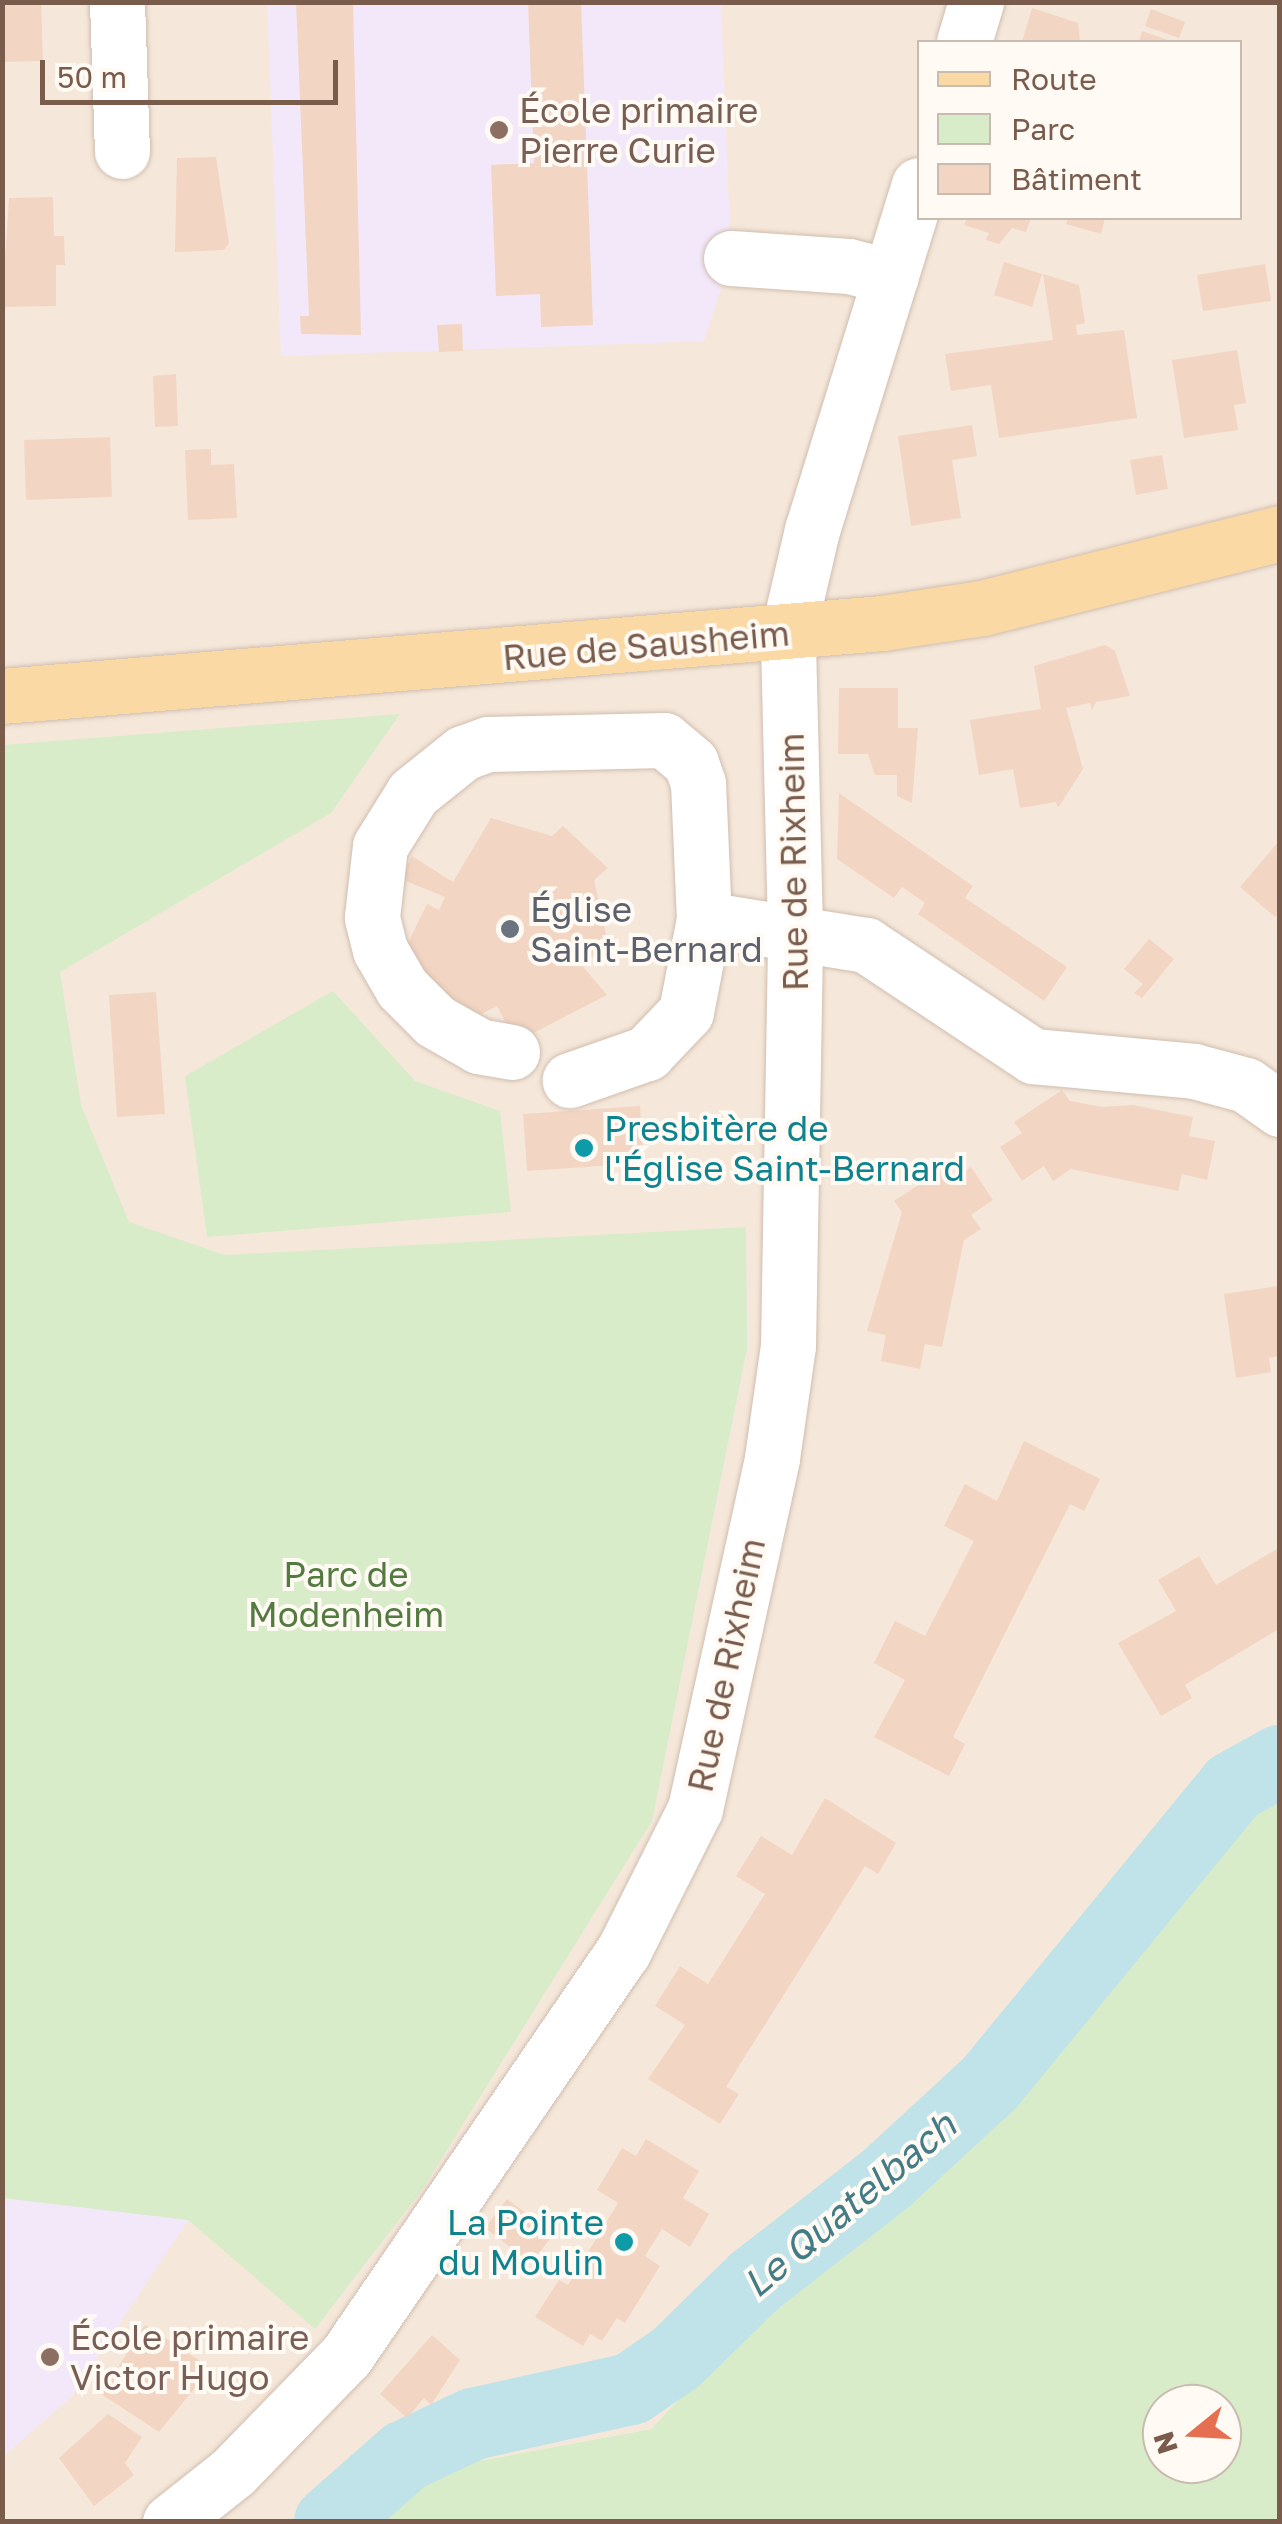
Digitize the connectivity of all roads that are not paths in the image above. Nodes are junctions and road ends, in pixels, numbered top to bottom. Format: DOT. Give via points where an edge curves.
graph roads {
  1 [pos="118,2"];
  2 [pos="976,2"];
  3 [pos="965,40"];
  4 [pos="122,151"];
  5 [pos="917,195"];
  6 [pos="731,258"];
  7 [pos="891,277"];
  8 [pos="1280,533"];
  9 [pos="788,633"];
  10 [pos="2,696"];
  11 [pos="704,919"];
  12 [pos="796,929"];
  13 [pos="512,1052"];
  14 [pos="570,1080"];
  15 [pos="1280,1109"];
  16 [pos="170,2522"];
  1 -- 4 [label="street"];
  2 -- 3 [label="street"];
  5 -- 7 [label="street, Rue de Rixheim"];
  6 -- 7 [label="street" via="849,266"];
  7 -- 9 [label="street, Rue de Rixheim"];
  8 -- 9 [label="main road, Rue de Sausheim" via="982,608"];
  9 -- 10 [label="main road, Rue de Sausheim"];
  9 -- 12 [label="street, Rue de Rixheim"];
  11 -- 12 [label="street"];
  11 -- 13 [label="street" via="698,783 691,764 664,740 488,744 436,772 380,846 372,917 380,950 402,988 435,1021 479,1046"];
  11 -- 14 [label="street" via="686,1012 648,1053"];
  12 -- 15 [label="street" via="866,945 1033,1056 1194,1071 1246,1086"];
  12 -- 16 [label="street, Rue de Rixheim" via="788,1346 772,1458 695,1808 622,1952 346,2356 233,2472"];
}
